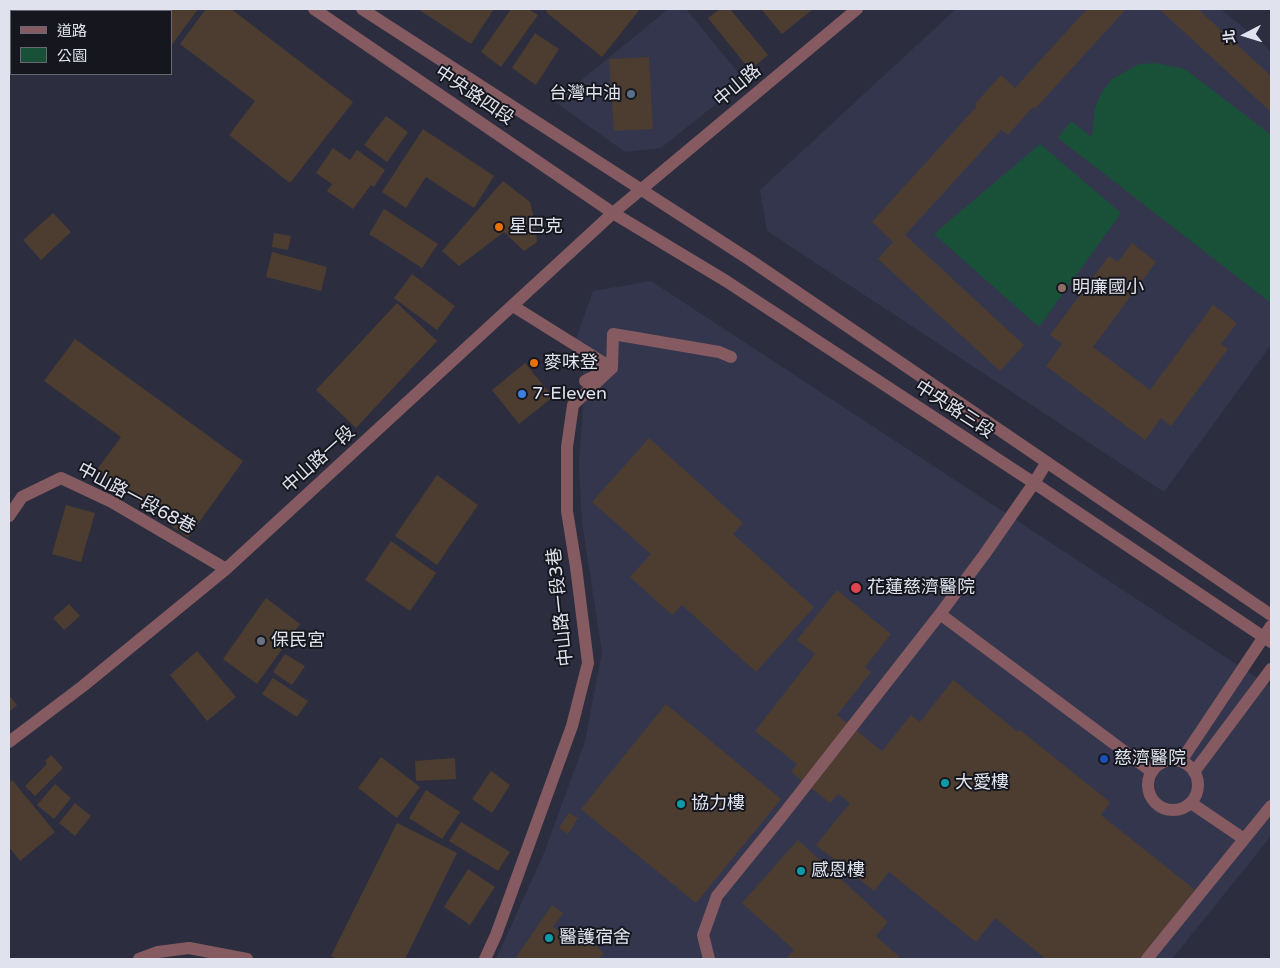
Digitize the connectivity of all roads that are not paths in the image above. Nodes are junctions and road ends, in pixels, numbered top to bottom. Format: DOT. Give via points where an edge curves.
graph roads {
  1 [pos="314,9"];
  2 [pos="362,9"];
  3 [pos="858,9"];
  4 [pos="641,191"];
  5 [pos="614,213"];
  6 [pos="513,306"];
  7 [pos="731,357"];
  8 [pos="612,368"];
  9 [pos="585,381"];
  10 [pos="1047,462"];
  11 [pos="1034,483"];
  12 [pos="9,516"];
  13 [pos="226,568"];
  14 [pos="940,614"];
  15 [pos="1271,615"];
  16 [pos="1269,635"];
  17 [pos="1271,668"];
  18 [pos="9,742"];
  19 [pos="1181,761"];
  20 [pos="1152,772"];
  21 [pos="1194,772"];
  22 [pos="1191,802"];
  23 [pos="1271,806"];
  24 [pos="1244,839"];
  25 [pos="139,959"];
  26 [pos="247,959"];
  27 [pos="486,959"];
  28 [pos="709,959"];
  29 [pos="1147,959"];
  1 -- 5 [label="street, 中央路四段"];
  2 -- 4 [label="street, 中央路四段"];
  3 -- 4 [label="street, 中山路"];
  4 -- 5 [label="street, 中山路一段"];
  4 -- 10 [label="street, 中央路三段" via="750,260"];
  5 -- 6 [label="street, 中山路一段"];
  5 -- 11 [label="street, 中央路三段" via="726,281"];
  6 -- 8 [label="street"];
  6 -- 13 [label="street, 中山路一段"];
  7 -- 8 [label="street" via="719,352 613,334"];
  8 -- 9 [label="street"];
  8 -- 27 [label="street, 中山路一段3巷" via="573,405 567,447 567,511 588,663 572,726"];
  10 -- 11 [label="street"];
  10 -- 15 [label="street, 中央路三段"];
  11 -- 14 [label="street"];
  11 -- 16 [label="street, 中央路三段"];
  12 -- 13 [label="street, 中山路一段68巷" via="22,497 61,478 112,502"];
  13 -- 18 [label="street, 中山路一段" via="83,686"];
  14 -- 20 [label="street"];
  14 -- 28 [label="street" via="716,896 703,934"];
  16 -- 19 [label="street"];
  17 -- 21 [label="street"];
  19 -- 20 [label="street" via="1165,761"];
  19 -- 21 [label="street"];
  20 -- 22 [label="street" via="1148,788 1154,802 1169,810 1185,808"];
  21 -- 22 [label="street" via="1198,788"];
  22 -- 24 [label="street"];
  23 -- 24 [label="street"];
  24 -- 29 [label="street"];
  25 -- 26 [label="street" via="158,952 189,948"];
}
